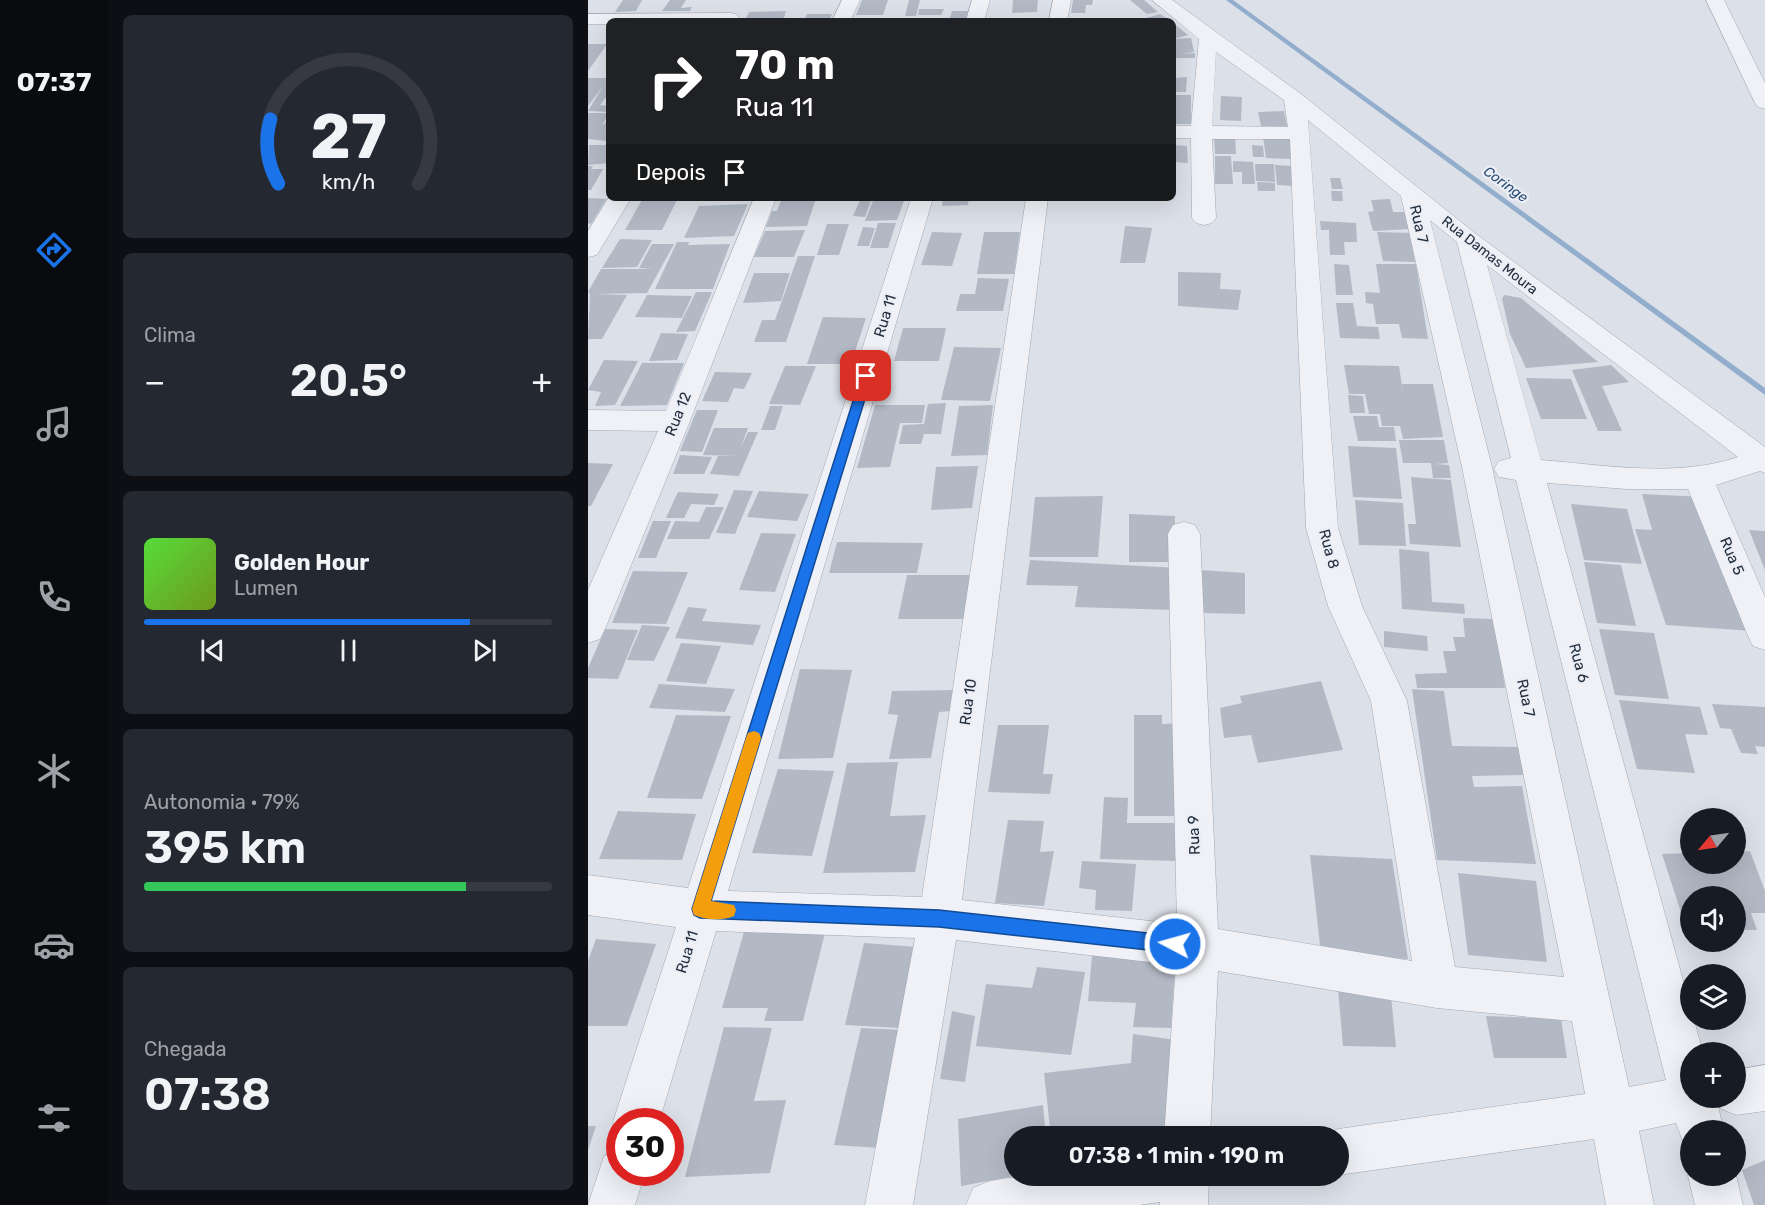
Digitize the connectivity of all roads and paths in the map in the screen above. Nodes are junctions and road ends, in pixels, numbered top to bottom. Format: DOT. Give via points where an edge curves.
graph roads {
  1 [pos="740,0"];
  2 [pos="851,0"];
  3 [pos="981,0"];
  4 [pos="1062,0"];
  5 [pos="1161,0"];
  6 [pos="1715,0"];
  7 [pos="730,18"];
  8 [pos="842,18"];
  9 [pos="976,18"];
  10 [pos="1059,18"];
  11 [pos="588,19"];
  12 [pos="606,19"];
  13 [pos="1208,37"];
  14 [pos="1294,98"];
  15 [pos="1765,104"];
  16 [pos="1176,132"];
  17 [pos="1201,133"];
  18 [pos="1300,133"];
  19 [pos="1412,193"];
  20 [pos="618,201"];
  21 [pos="764,201"];
  22 [pos="921,201"];
  23 [pos="1037,201"];
  24 [pos="1204,218"];
  25 [pos="1468,239"];
  26 [pos="588,250"];
  27 [pos="588,420"];
  28 [pos="676,421"];
  29 [pos="1764,460"];
  30 [pos="1477,467"];
  31 [pos="1528,470"];
  32 [pos="1698,477"];
  33 [pos="1184,534"];
  34 [pos="596,593"];
  35 [pos="588,629"];
  36 [pos="1765,636"];
  37 [pos="588,894"];
  38 [pos="700,909"];
  39 [pos="939,918"];
  40 [pos="1198,947"];
  41 [pos="1437,987"];
  42 [pos="1590,1000"];
  43 [pos="1680,1050"];
  44 [pos="1765,1088"];
  45 [pos="1746,1091"];
  46 [pos="1680,1100"];
  47 [pos="640,1108"];
  48 [pos="1612,1113"];
  49 [pos="1188,1126"];
  50 [pos="1349,1150"];
  51 [pos="617,1186"];
  52 [pos="1109,1186"];
  53 [pos="1185,1186"];
  54 [pos="1714,1186"];
  55 [pos="611,1205"];
  56 [pos="889,1205"];
  57 [pos="990,1205"];
  58 [pos="1184,1205"];
  59 [pos="1630,1205"];
  60 [pos="1719,1205"];
  1 -- 7 [label="street"];
  2 -- 8 [label="street"];
  3 -- 9 [label="street"];
  4 -- 10 [label="street"];
  5 -- 13 [label="street, Rua Damas Moura"];
  6 -- 15 [label="street"];
  11 -- 12 [label="street"];
  13 -- 14 [label="street, Rua Damas Moura"];
  13 -- 17 [label="street"];
  14 -- 18 [label="street, Rua 8"];
  14 -- 19 [label="street, Rua Damas Moura"];
  16 -- 17 [label="street"];
  17 -- 18 [label="street"];
  17 -- 24 [label="street"];
  18 -- 41 [label="street, Rua 8" via="1323,528 1345,606 1389,701"];
  19 -- 25 [label="street, Rua Damas Moura"];
  19 -- 30 [label="street, Rua 7"];
  20 -- 26 [label="street"];
  21 -- 28 [label="street, Rua 12"];
  22 -- 38 [label="street, Rua 11"];
  23 -- 39 [label="street, Rua 10"];
  25 -- 29 [label="street, Rua Damas Moura"];
  25 -- 31 [label="street, Rua 6"];
  27 -- 28 [label="street"];
  28 -- 34 [label="street, Rua 12"];
  29 -- 32 [label="street"];
  30 -- 31 [label="street"];
  30 -- 42 [label="street, Rua 7"];
  31 -- 32 [label="street"];
  31 -- 43 [label="street, Rua 6"];
  32 -- 36 [label="street, Rua 5"];
  33 -- 40 [label="street, Rua 9"];
  34 -- 35 [label="street, Rua 12"];
  37 -- 38 [label="street"];
  38 -- 39 [label="street"];
  38 -- 47 [label="street, Rua 11"];
  39 -- 40 [label="street"];
  39 -- 56 [label="street, Rua 10"];
  40 -- 41 [label="street"];
  40 -- 49 [label="street, Rua 9"];
  41 -- 42 [label="street"];
  42 -- 48 [label="street, Rua 7"];
  44 -- 45 [label="street"];
  46 -- 48 [label="street"];
  48 -- 50 [label="street"];
  48 -- 59 [label="street, Rua 7"];
  51 -- 55 [label="street"];
  52 -- 57 [label="street"];
  53 -- 58 [label="street"];
  54 -- 60 [label="street"];
}
